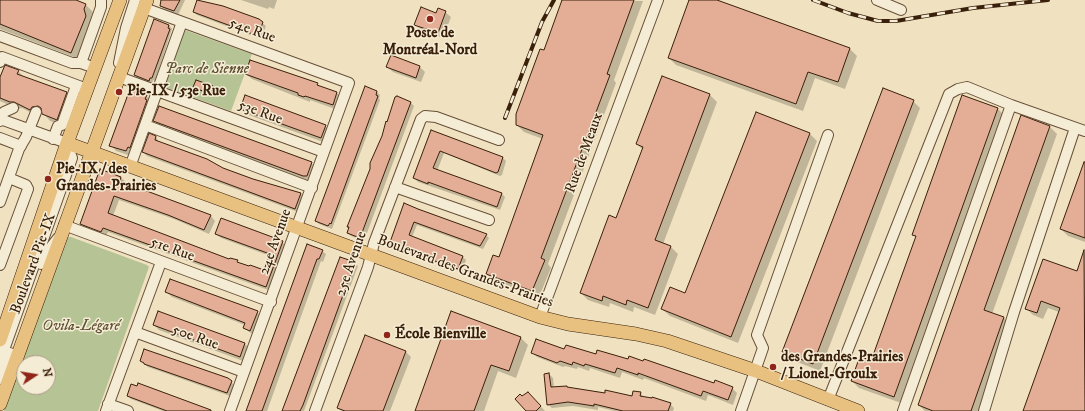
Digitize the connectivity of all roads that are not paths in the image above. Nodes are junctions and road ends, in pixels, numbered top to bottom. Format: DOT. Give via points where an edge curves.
graph roads {
  1 [pos="100,0"];
  2 [pos="120,0"];
  3 [pos="125,0"];
  4 [pos="658,0"];
  5 [pos="877,0"];
  6 [pos="142,3"];
  7 [pos="901,10"];
  8 [pos="114,16"];
  9 [pos="182,22"];
  10 [pos="0,36"];
  11 [pos="0,62"];
  12 [pos="81,62"];
  13 [pos="94,68"];
  14 [pos="119,77"];
  15 [pos="349,83"];
  16 [pos="81,87"];
  17 [pos="114,90"];
  18 [pos="158,91"];
  19 [pos="1011,105"];
  20 [pos="13,108"];
  21 [pos="36,112"];
  22 [pos="0,120"];
  23 [pos="145,125"];
  24 [pos="29,130"];
  25 [pos="1080,130"];
  26 [pos="828,135"];
  27 [pos="0,138"];
  28 [pos="53,139"];
  29 [pos="499,140"];
  30 [pos="67,143"];
  31 [pos="21,146"];
  32 [pos="324,152"];
  33 [pos="91,153"];
  34 [pos="130,166"];
  35 [pos="9,178"];
  36 [pos="395,187"];
  37 [pos="312,188"];
  38 [pos="0,202"];
  39 [pos="489,220"];
  40 [pos="297,228"];
  41 [pos="63,229"];
  42 [pos="371,255"];
  43 [pos="161,262"];
  44 [pos="0,264"];
  45 [pos="271,302"];
  46 [pos="540,317"];
  47 [pos="135,332"];
  48 [pos="0,340"];
  49 [pos="0,361"];
  50 [pos="756,371"];
  51 [pos="244,372"];
  52 [pos="0,379"];
  53 [pos="828,400"];
  54 [pos="0,404"];
  55 [pos="107,408"];
  56 [pos="128,411"];
  57 [pos="230,411"];
  58 [pos="315,411"];
  59 [pos="741,411"];
  60 [pos="858,411"];
  61 [pos="903,411"];
  62 [pos="984,411"];
  1 -- 12 [label="street" via="101,7"];
  2 -- 8 [label="main road, Boulevard Pie-IX"];
  3 -- 8 [label="street"];
  4 -- 46 [label="street, Rue de Meaux"];
  5 -- 7 [label="street"];
  6 -- 9 [label="street, 54e Rue"];
  6 -- 14 [label="main road, Boulevard Pie-IX"];
  6 -- 17 [label="street" via="126,28"];
  8 -- 13 [label="main road, Boulevard Pie-IX"];
  9 -- 15 [label="street, 54e Rue"];
  9 -- 18 [label="street"];
  10 -- 12 [label="street" via="72,63"];
  11 -- 16 [label="street" via="2,57"];
  12 -- 13 [label="street"];
  13 -- 16 [label="main road, Boulevard Pie-IX"];
  14 -- 17 [label="main road, Boulevard Pie-IX"];
  14 -- 18 [label="street, 53e Rue"];
  15 -- 32 [label="street, 24e Avenue"];
  16 -- 28 [label="street"];
  16 -- 30 [label="main road, Boulevard Pie-IX"];
  17 -- 33 [label="main road, Boulevard Pie-IX"];
  18 -- 23 [label="street"];
  18 -- 32 [label="street, 53e Rue"];
  19 -- 25 [label="street"];
  19 -- 53 [label="street" via="967,87 949,94"];
  19 -- 61 [label="street"];
  20 -- 22 [label="street" via="4,112"];
  21 -- 24 [label="street"];
  22 -- 24 [label="street"];
  23 -- 34 [label="street"];
  23 -- 37 [label="street"];
  24 -- 28 [label="street"];
  24 -- 31 [label="street"];
  25 -- 62 [label="street" via="1014,312"];
  26 -- 50 [label="street" via="757,335 763,348"];
  27 -- 31 [label="street"];
  28 -- 30 [label="street"];
  29 -- 36 [label="street, 25e Avenue" via="436,117 425,116 421,119"];
  30 -- 33 [label="main road, Boulevard des Grandes-Prairies"];
  30 -- 48 [label="main road, Boulevard Pie-IX"];
  30 -- 49 [label="street" via="72,158"];
  31 -- 35 [label="street"];
  32 -- 37 [label="street, 24e Avenue"];
  33 -- 34 [label="main road, Boulevard des Grandes-Prairies"];
  33 -- 41 [label="main road, Boulevard Pie-IX"];
  34 -- 40 [label="main road, Boulevard des Grandes-Prairies"];
  35 -- 38 [label="street"];
  35 -- 44 [label="street" via="26,185 28,189"];
  36 -- 39 [label="street"];
  36 -- 42 [label="street, 25e Avenue"];
  37 -- 40 [label="street, 24e Avenue"];
  40 -- 42 [label="main road, Boulevard des Grandes-Prairies"];
  40 -- 45 [label="street, 24e Avenue"];
  41 -- 43 [label="street, 51e Rue"];
  41 -- 52 [label="street" via="44,256"];
  41 -- 54 [label="main road, Boulevard Pie-IX"];
  42 -- 46 [label="main road, Boulevard des Grandes-Prairies"];
  42 -- 58 [label="street, 25e Avenue"];
  43 -- 45 [label="street, 51e Rue"];
  43 -- 47 [label="street"];
  45 -- 51 [label="street, 24e Avenue"];
  46 -- 50 [label="main road, Boulevard des Grandes-Prairies" via="667,341"];
  47 -- 51 [label="street, 50e Rue"];
  47 -- 55 [label="street"];
  50 -- 53 [label="main road, Boulevard des Grandes-Prairies"];
  50 -- 59 [label="street"];
  51 -- 57 [label="street, 24e Avenue"];
  53 -- 60 [label="main road, Boulevard des Grandes-Prairies"];
  55 -- 56 [label="street"];
}
